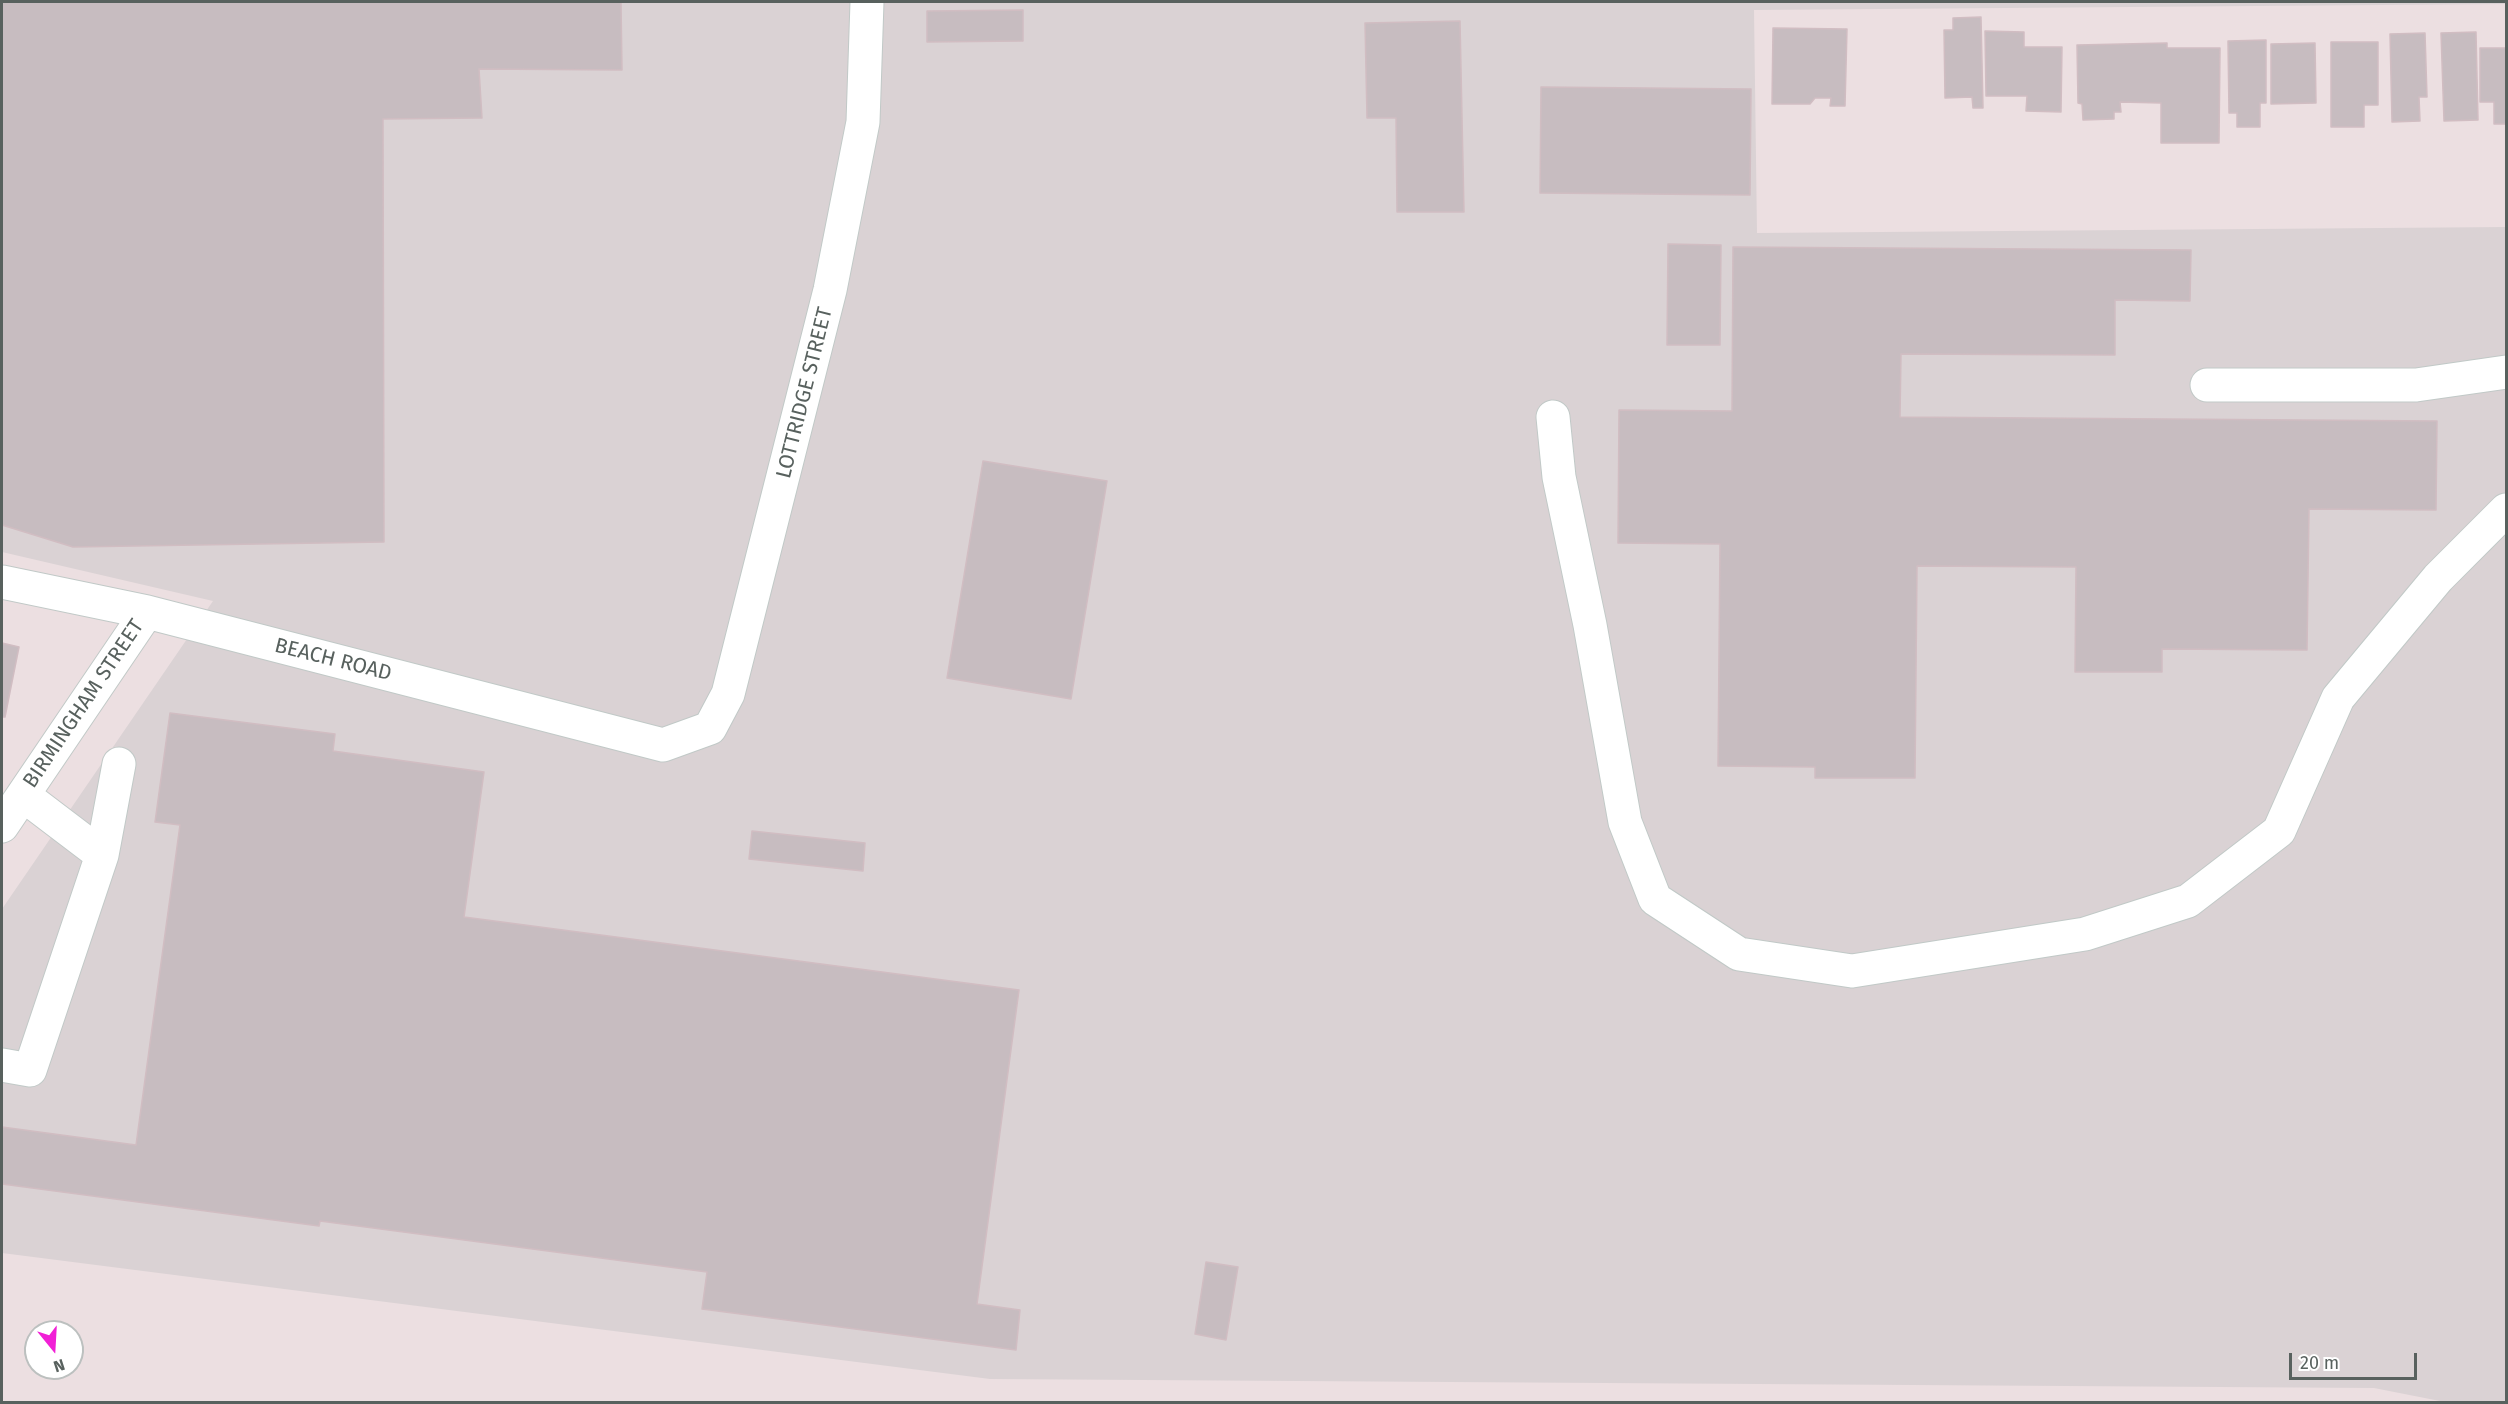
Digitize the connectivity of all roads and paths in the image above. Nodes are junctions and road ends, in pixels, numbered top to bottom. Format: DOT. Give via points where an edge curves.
graph roads {
  1 [pos="867,2"];
  2 [pos="2506,372"];
  3 [pos="2207,385"];
  4 [pos="1553,417"];
  5 [pos="2506,510"];
  6 [pos="2,582"];
  7 [pos="147,612"];
  8 [pos="663,745"];
  9 [pos="119,764"];
  10 [pos="22,795"];
  11 [pos="2,826"];
  12 [pos="102,855"];
  13 [pos="2,1065"];
  1 -- 8 [label="street, LOTTRIDGE STREET" via="863,122 830,290 728,694 710,728"];
  2 -- 3 [label="street" via="2415,386"];
  4 -- 5 [label="street" via="1559,477 1625,822 1655,899 1739,954 1852,971 2085,934 2188,901 2279,831 2338,698 2438,578"];
  6 -- 7 [label="street, BEACH ROAD"];
  7 -- 8 [label="street, BEACH ROAD"];
  7 -- 10 [label="street, BIRMINGHAM STREET"];
  9 -- 12 [label="street"];
  10 -- 11 [label="street, BIRMINGHAM STREET"];
  10 -- 12 [label="street"];
  12 -- 13 [label="street" via="30,1070"];
}
